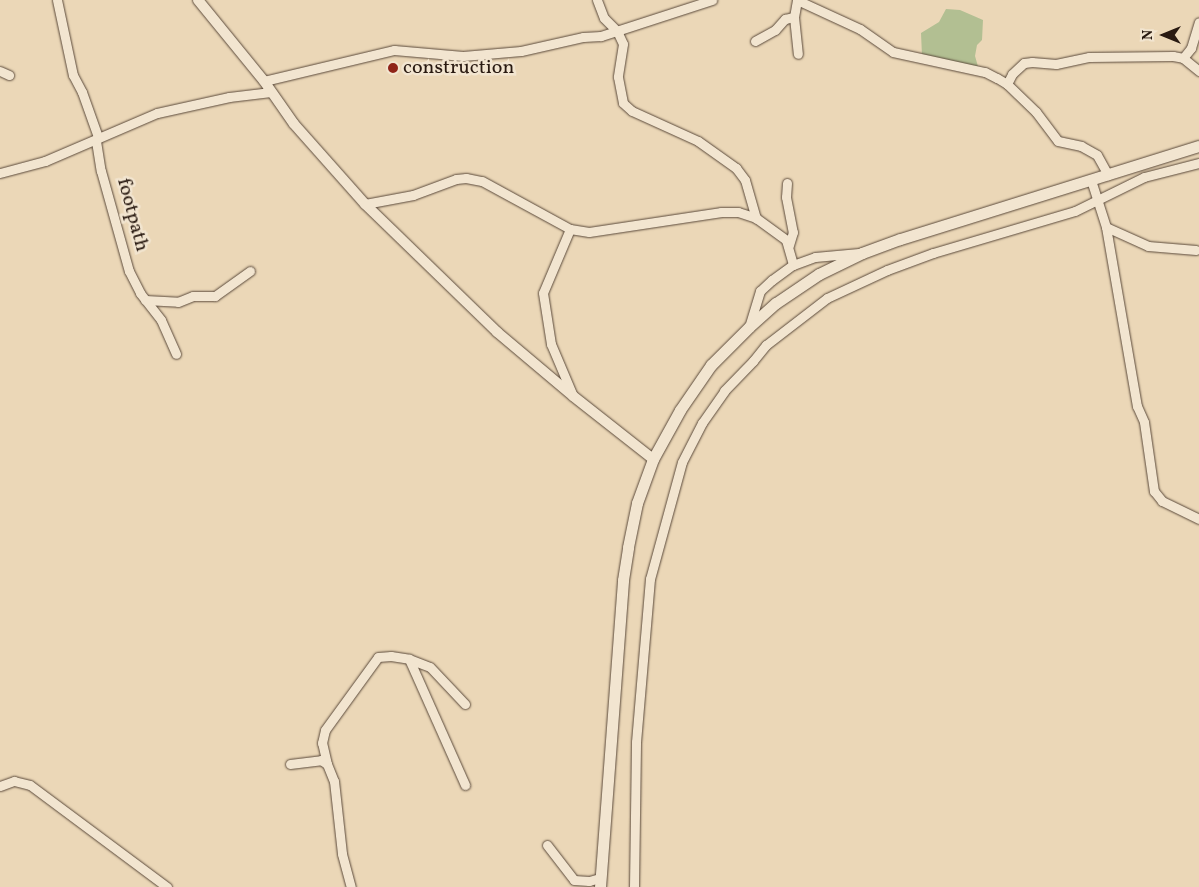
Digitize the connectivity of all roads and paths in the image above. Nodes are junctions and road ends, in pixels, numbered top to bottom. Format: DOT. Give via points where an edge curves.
graph roads {
  1 [pos="57,0"];
  2 [pos="198,0"];
  3 [pos="597,0"];
  4 [pos="712,0"];
  5 [pos="797,0"];
  6 [pos="794,17"];
  7 [pos="1199,22"];
  8 [pos="617,31"];
  9 [pos="755,41"];
  10 [pos="798,54"];
  11 [pos="1183,58"];
  12 [pos="0,70"];
  13 [pos="1199,71"];
  14 [pos="9,75"];
  15 [pos="264,81"];
  16 [pos="1008,84"];
  17 [pos="271,92"];
  18 [pos="98,137"];
  19 [pos="1199,146"];
  20 [pos="1199,163"];
  21 [pos="0,173"];
  22 [pos="1108,175"];
  23 [pos="1091,180"];
  24 [pos="787,182"];
  25 [pos="1099,200"];
  26 [pos="366,204"];
  27 [pos="756,218"];
  28 [pos="1106,227"];
  29 [pos="570,229"];
  30 [pos="789,245"];
  31 [pos="1196,250"];
  32 [pos="862,253"];
  33 [pos="793,265"];
  34 [pos="250,271"];
  35 [pos="145,300"];
  36 [pos="749,327"];
  37 [pos="176,354"];
  38 [pos="573,396"];
  39 [pos="653,459"];
  40 [pos="1199,519"];
  41 [pos="409,659"];
  42 [pos="465,704"];
  43 [pos="290,764"];
  44 [pos="327,764"];
  45 [pos="465,785"];
  46 [pos="0,786"];
  47 [pos="547,845"];
  48 [pos="600,882"];
  49 [pos="166,887"];
  50 [pos="351,887"];
  51 [pos="634,887"];
  1 -- 18 [label="street, footpath" via="73,75"];
  2 -- 15 [label="street"];
  3 -- 8 [label="street" via="604,18"];
  4 -- 8 [label="street"];
  5 -- 6 [label="street"];
  5 -- 16 [label="street" via="860,29 893,52 985,72"];
  6 -- 9 [label="street"];
  6 -- 10 [label="street"];
  7 -- 11 [label="street" via="1191,48"];
  8 -- 15 [label="street" via="494,54 446,55 394,50"];
  8 -- 27 [label="street" via="622,44 618,77 623,103 632,111 698,141 736,168 745,180"];
  11 -- 13 [label="street"];
  11 -- 16 [label="street" via="1164,55 1089,57 1056,64 1032,62 1017,68"];
  12 -- 14 [label="street"];
  15 -- 17 [label="street"];
  16 -- 22 [label="street" via="1036,112 1058,141 1081,146 1097,155"];
  17 -- 18 [label="street" via="229,97 166,111"];
  17 -- 26 [label="street" via="294,124"];
  18 -- 21 [label="street" via="46,161"];
  18 -- 35 [label="street, footpath" via="100,165 125,259"];
  19 -- 22 [label="main road"];
  20 -- 25 [label="street" via="1144,177"];
  22 -- 23 [label="main road"];
  23 -- 25 [label="street"];
  23 -- 32 [label="main road"];
  24 -- 30 [label="street" via="786,197 793,232"];
  25 -- 28 [label="street"];
  25 -- 51 [label="street" via="1075,211 932,253 827,298 766,345 724,391 702,423 682,462 650,579 636,742"];
  26 -- 29 [label="street" via="420,193 456,179 474,178"];
  26 -- 38 [label="street" via="497,332"];
  27 -- 29 [label="street" via="738,212 721,212 595,232"];
  27 -- 30 [label="street"];
  28 -- 31 [label="street" via="1148,246"];
  28 -- 40 [label="street" via="1137,406 1144,422 1154,491 1162,501"];
  29 -- 38 [label="street" via="543,293 551,344"];
  30 -- 33 [label="street"];
  32 -- 33 [label="street" via="814,257"];
  32 -- 36 [label="main road" via="796,288"];
  33 -- 36 [label="street" via="760,292"];
  34 -- 35 [label="street" via="215,296 178,302"];
  35 -- 37 [label="street, footpath" via="162,320"];
  36 -- 39 [label="main road" via="694,388"];
  38 -- 39 [label="street"];
  39 -- 48 [label="main road" via="637,504 623,580"];
  41 -- 42 [label="street" via="430,667"];
  41 -- 44 [label="street" via="378,657 325,730 322,743"];
  41 -- 45 [label="street"];
  43 -- 44 [label="street" via="321,760"];
  44 -- 50 [label="street" via="334,781 342,854"];
  46 -- 49 [label="street" via="14,781 30,785"];
  47 -- 48 [label="street" via="574,880"];
}
